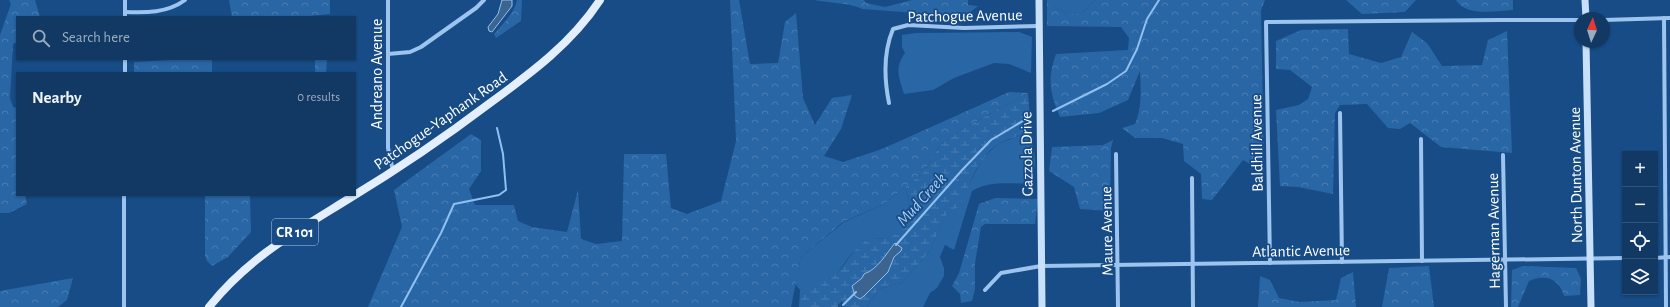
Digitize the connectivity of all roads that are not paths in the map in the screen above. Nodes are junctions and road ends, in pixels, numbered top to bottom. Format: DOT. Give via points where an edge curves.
graph roads {
  1 [pos="125,0"];
  2 [pos="185,0"];
  3 [pos="388,0"];
  4 [pos="484,0"];
  5 [pos="600,0"];
  6 [pos="1039,0"];
  7 [pos="1585,0"];
  8 [pos="125,12"];
  9 [pos="1586,12"];
  10 [pos="125,16"];
  11 [pos="1664,18"];
  12 [pos="1670,18"];
  13 [pos="1574,20"];
  14 [pos="1610,20"];
  15 [pos="1040,26"];
  16 [pos="1586,48"];
  17 [pos="388,54"];
  18 [pos="125,60"];
  19 [pos="125,72"];
  20 [pos="890,103"];
  21 [pos="1340,113"];
  22 [pos="1421,139"];
  23 [pos="1116,154"];
  24 [pos="1503,155"];
  25 [pos="393,172"];
  26 [pos="1192,178"];
  27 [pos="356,195"];
  28 [pos="124,196"];
  29 [pos="354,196"];
  30 [pos="1668,257"];
  31 [pos="1590,258"];
  32 [pos="1622,258"];
  33 [pos="1658,258"];
  34 [pos="1505,260"];
  35 [pos="1422,261"];
  36 [pos="1342,262"];
  37 [pos="1270,263"];
  38 [pos="1192,264"];
  39 [pos="1118,265"];
  40 [pos="1042,266"];
  41 [pos="985,290"];
  42 [pos="124,307"];
  43 [pos="209,307"];
  44 [pos="1042,307"];
  45 [pos="1118,307"];
  46 [pos="1193,307"];
  47 [pos="1506,307"];
  48 [pos="1592,307"];
  49 [pos="1666,307"];
  1 -- 8 [label="street"];
  2 -- 8 [label="street" via="164,10"];
  3 -- 17 [label="street, Andreano Avenue"];
  4 -- 17 [label="street" via="422,47 410,52"];
  5 -- 25 [label="main road, Patchogue-Yaphank Road / CR 101" via="569,39 545,62"];
  6 -- 15 [label="street, Gazzola Drive"];
  7 -- 9 [label="street"];
  8 -- 10 [label="street"];
  11 -- 12 [label="street"];
  11 -- 14 [label="street"];
  11 -- 30 [label="street"];
  13 -- 37 [label="street, Baldhill Avenue" via="1266,22"];
  15 -- 20 [label="street, Patchogue Avenue" via="908,26 893,29 888,41 885,67 885,82"];
  15 -- 40 [label="street, Gazzola Drive"];
  16 -- 31 [label="street, North Dunton Avenue"];
  17 -- 25 [label="street, Andreano Avenue" via="388,148"];
  18 -- 19 [label="street"];
  21 -- 36 [label="street"];
  22 -- 35 [label="street"];
  23 -- 39 [label="street, Maure Avenue"];
  24 -- 34 [label="street, Hagerman Avenue"];
  25 -- 27 [label="main road, Patchogue-Yaphank Road / CR 101"];
  26 -- 38 [label="street"];
  28 -- 42 [label="street"];
  29 -- 43 [label="main road, Patchogue-Yaphank Road / CR 101" via="278,243 246,267"];
  30 -- 33 [label="street"];
  30 -- 49 [label="street"];
  31 -- 32 [label="street, Atlantic Avenue"];
  31 -- 34 [label="street, Atlantic Avenue"];
  31 -- 48 [label="street, North Dunton Avenue"];
  34 -- 35 [label="street, Atlantic Avenue"];
  34 -- 47 [label="street, Hagerman Avenue"];
  35 -- 36 [label="street, Atlantic Avenue"];
  36 -- 37 [label="street, Atlantic Avenue"];
  37 -- 38 [label="street, Atlantic Avenue"];
  38 -- 39 [label="street, Atlantic Avenue"];
  38 -- 46 [label="street"];
  39 -- 40 [label="street, Atlantic Avenue"];
  39 -- 45 [label="street, Maure Avenue"];
  40 -- 41 [label="street, Atlantic Avenue" via="1001,273"];
  40 -- 44 [label="street, Gazzola Drive"];
}
